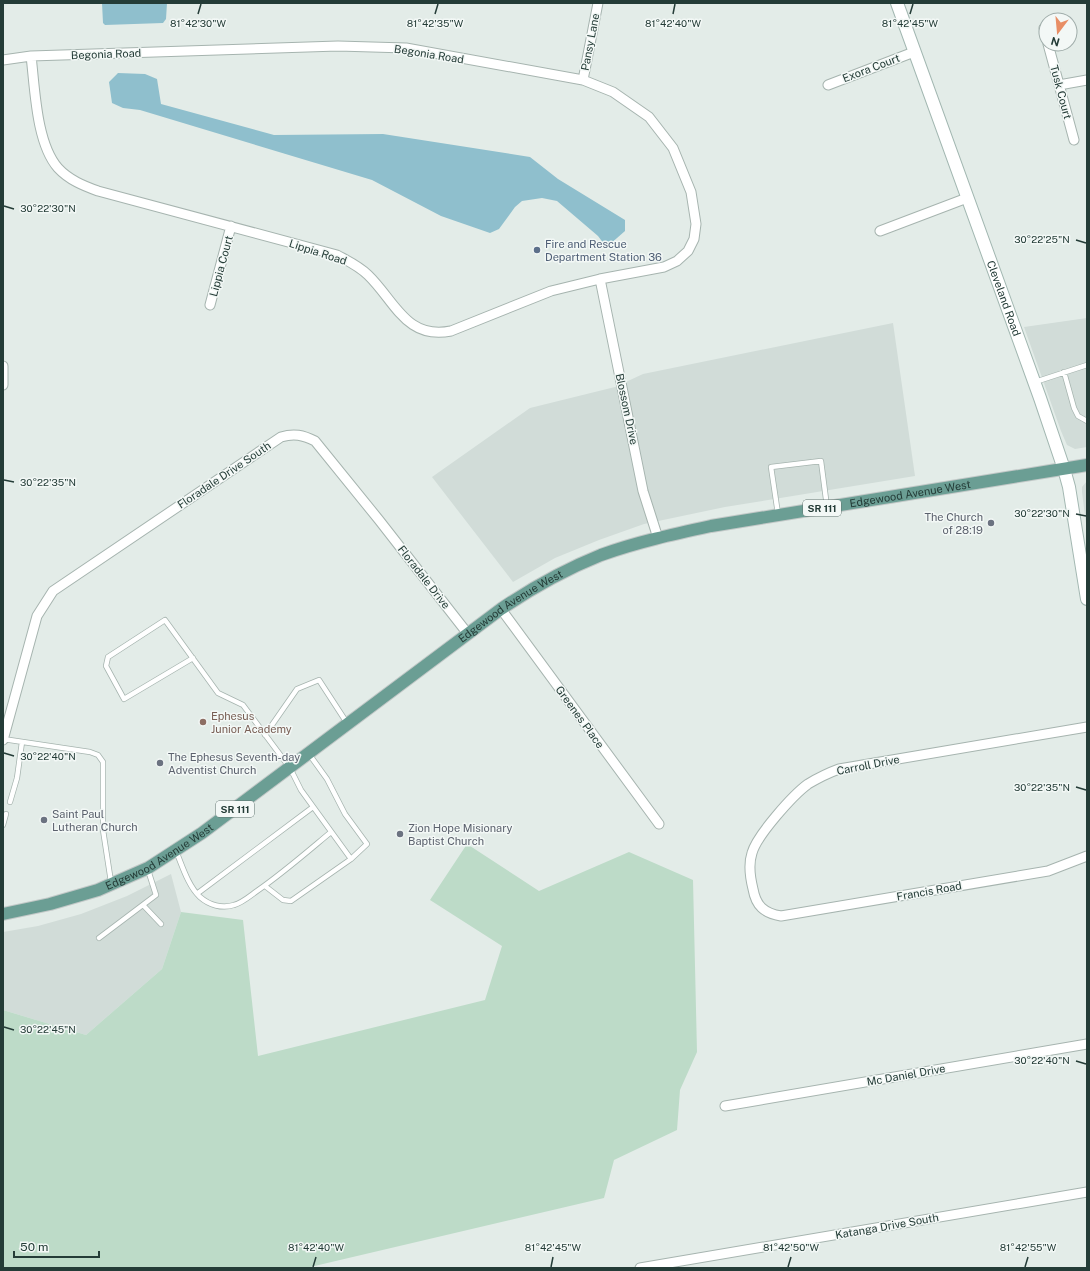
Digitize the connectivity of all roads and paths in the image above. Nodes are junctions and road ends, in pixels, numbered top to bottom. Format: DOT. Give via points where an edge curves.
graph roads {
  1 [pos="598,3"];
  2 [pos="897,3"];
  3 [pos="914,52"];
  4 [pos="1050,52"];
  5 [pos="31,56"];
  6 [pos="3,60"];
  7 [pos="583,80"];
  8 [pos="1087,80"];
  9 [pos="828,85"];
  10 [pos="1059,85"];
  11 [pos="1074,140"];
  12 [pos="967,198"];
  13 [pos="231,226"];
  14 [pos="880,232"];
  15 [pos="688,251"];
  16 [pos="600,279"];
  17 [pos="210,305"];
  18 [pos="1087,365"];
  19 [pos="3,366"];
  20 [pos="1064,372"];
  21 [pos="1034,382"];
  22 [pos="3,385"];
  23 [pos="1087,421"];
  24 [pos="1087,465"];
  25 [pos="1064,469"];
  26 [pos="827,507"];
  27 [pos="778,515"];
  28 [pos="379,520"];
  29 [pos="658,538"];
  30 [pos="1083,555"];
  31 [pos="1087,599"];
  32 [pos="501,609"];
  33 [pos="468,634"];
  34 [pos="193,658"];
  35 [pos="348,724"];
  36 [pos="1087,727"];
  37 [pos="265,735"];
  38 [pos="3,739"];
  39 [pos="22,742"];
  40 [pos="309,754"];
  41 [pos="290,768"];
  42 [pos="10,802"];
  43 [pos="312,807"];
  44 [pos="6,814"];
  45 [pos="659,824"];
  46 [pos="3,825"];
  47 [pos="331,832"];
  48 [pos="175,850"];
  49 [pos="1087,856"];
  50 [pos="351,859"];
  51 [pos="148,868"];
  52 [pos="111,884"];
  53 [pos="265,886"];
  54 [pos="198,893"];
  55 [pos="143,905"];
  56 [pos="3,914"];
  57 [pos="770,914"];
  58 [pos="162,924"];
  59 [pos="99,938"];
  60 [pos="1087,1044"];
  61 [pos="725,1106"];
  62 [pos="1087,1192"];
  63 [pos="640,1268"];
  1 -- 7 [label="street, Pansy Lane"];
  2 -- 3 [label="street, Cleveland Road"];
  3 -- 9 [label="street, Exora Court"];
  3 -- 12 [label="street, Cleveland Road"];
  4 -- 10 [label="street, Tusk Court"];
  5 -- 6 [label="street, Begonia Road"];
  5 -- 7 [label="street, Begonia Road" via="338,46 406,48"];
  5 -- 13 [label="street, Lippia Road" via="40,127 47,149 58,168 78,183 98,191"];
  7 -- 15 [label="street, Begonia Road" via="613,92 649,117 672,148 691,192 696,224 694,239"];
  8 -- 10 [label="street"];
  10 -- 11 [label="street, Tusk Court"];
  12 -- 14 [label="street"];
  12 -- 21 [label="street, Cleveland Road"];
  13 -- 16 [label="street, Lippia Road" via="337,255 353,263 368,274 402,316 413,326 426,332 451,331 551,291"];
  13 -- 17 [label="street, Lippia Court"];
  15 -- 16 [label="street, Lippia Road" via="664,267"];
  16 -- 29 [label="street, Blossom Drive" via="643,491"];
  18 -- 20 [label="lane"];
  19 -- 22 [label="street"];
  20 -- 21 [label="lane"];
  20 -- 23 [label="lane" via="1074,408 1078,416"];
  21 -- 25 [label="street, Cleveland Road"];
  24 -- 25 [label="main road, Edgewood Avenue West / SR 111"];
  25 -- 26 [label="main road, Edgewood Avenue West / SR 111"];
  25 -- 30 [label="street, Cleveland Road"];
  26 -- 27 [label="main road, Edgewood Avenue West / SR 111"];
  26 -- 27 [label="lane" via="821,460 771,467"];
  27 -- 29 [label="main road, Edgewood Avenue West / SR 111"];
  28 -- 33 [label="street, Floradale Drive"];
  28 -- 38 [label="street, Floradale Drive South" via="314,442 307,437 290,434 281,436 53,591 37,616"];
  29 -- 32 [label="main road, Edgewood Avenue West / SR 111" via="574,567"];
  30 -- 31 [label="street, Cleveland Road"];
  32 -- 33 [label="main road, Edgewood Avenue West / SR 111"];
  32 -- 45 [label="street, Greenes Place"];
  33 -- 35 [label="main road, Edgewood Avenue West / SR 111"];
  34 -- 34 [label="lane" via="165,620 108,656 106,666 124,700"];
  34 -- 37 [label="lane" via="218,693 243,705"];
  35 -- 37 [label="lane" via="319,680 297,689"];
  35 -- 40 [label="main road, Edgewood Avenue West / SR 111"];
  36 -- 57 [label="street, Carroll Drive" via="839,769 823,775 793,798 758,840 752,852 750,875 755,900"];
  37 -- 41 [label="lane"];
  38 -- 39 [label="lane"];
  39 -- 42 [label="lane" via="17,778"];
  39 -- 52 [label="lane" via="90,752 98,755 103,762 103,830"];
  40 -- 41 [label="main road, Edgewood Avenue West / SR 111"];
  40 -- 50 [label="lane" via="327,779 345,814 367,844"];
  41 -- 43 [label="lane"];
  41 -- 48 [label="main road, Edgewood Avenue West / SR 111"];
  43 -- 47 [label="lane"];
  43 -- 54 [label="lane"];
  44 -- 46 [label="lane"];
  47 -- 50 [label="lane"];
  47 -- 53 [label="lane"];
  48 -- 51 [label="main road, Edgewood Avenue West / SR 111"];
  48 -- 54 [label="lane"];
  49 -- 57 [label="street, Francis Road" via="1048,871 792,915"];
  50 -- 53 [label="lane" via="291,902 283,900"];
  51 -- 52 [label="main road, Edgewood Avenue West / SR 111"];
  51 -- 55 [label="lane" via="156,895"];
  52 -- 56 [label="main road, Edgewood Avenue West / SR 111" via="50,904"];
  53 -- 54 [label="lane" via="239,903 223,907 210,903"];
  55 -- 58 [label="lane"];
  55 -- 59 [label="lane"];
  60 -- 61 [label="street, Mc Daniel Drive"];
  62 -- 63 [label="street, Katanga Drive South"];
}
